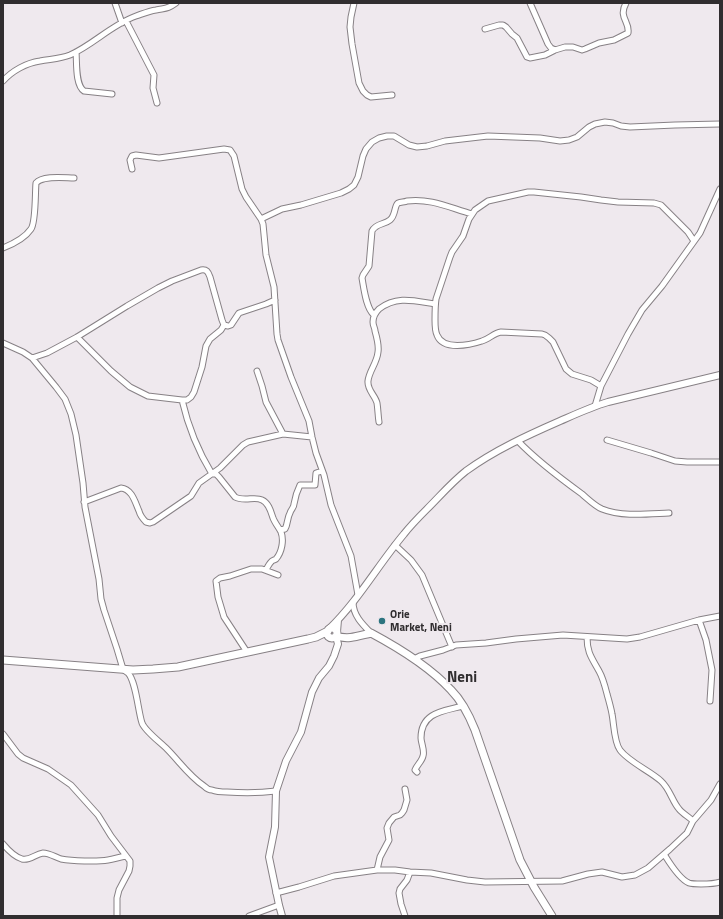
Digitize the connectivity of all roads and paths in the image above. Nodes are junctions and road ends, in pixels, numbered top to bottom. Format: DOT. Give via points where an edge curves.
graph roads {
  1 [pos="115,3"];
  2 [pos="176,3"];
  3 [pos="354,3"];
  4 [pos="530,3"];
  5 [pos="626,3"];
  6 [pos="124,22"];
  7 [pos="486,29"];
  8 [pos="555,50"];
  9 [pos="76,52"];
  10 [pos="3,81"];
  11 [pos="112,94"];
  12 [pos="392,95"];
  13 [pos="157,103"];
  14 [pos="720,124"];
  15 [pos="132,169"];
  16 [pos="74,178"];
  17 [pos="720,189"];
  18 [pos="472,214"];
  19 [pos="261,219"];
  20 [pos="694,241"];
  21 [pos="3,248"];
  22 [pos="275,300"];
  23 [pos="435,304"];
  24 [pos="374,315"];
  25 [pos="224,325"];
  26 [pos="77,337"];
  27 [pos="3,343"];
  28 [pos="32,358"];
  29 [pos="257,371"];
  30 [pos="720,375"];
  31 [pos="601,386"];
  32 [pos="182,400"];
  33 [pos="595,406"];
  34 [pos="379,422"];
  35 [pos="282,434"];
  36 [pos="312,437"];
  37 [pos="607,440"];
  38 [pos="518,441"];
  39 [pos="720,462"];
  40 [pos="322,471"];
  41 [pos="212,474"];
  42 [pos="84,502"];
  43 [pos="669,513"];
  44 [pos="280,530"];
  45 [pos="395,546"];
  46 [pos="266,570"];
  47 [pos="278,575"];
  48 [pos="358,595"];
  49 [pos="353,602"];
  50 [pos="720,616"];
  51 [pos="699,620"];
  52 [pos="370,633"];
  53 [pos="332,634"];
  54 [pos="587,637"];
  55 [pos="452,647"];
  56 [pos="247,652"];
  57 [pos="414,659"];
  58 [pos="3,660"];
  59 [pos="123,669"];
  60 [pos="710,701"];
  61 [pos="463,706"];
  62 [pos="3,734"];
  63 [pos="417,772"];
  64 [pos="720,784"];
  65 [pos="405,789"];
  66 [pos="276,791"];
  67 [pos="693,821"];
  68 [pos="3,844"];
  69 [pos="664,854"];
  70 [pos="126,856"];
  71 [pos="377,870"];
  72 [pos="410,872"];
  73 [pos="531,882"];
  74 [pos="720,882"];
  75 [pos="276,893"];
  76 [pos="279,905"];
  77 [pos="117,916"];
  78 [pos="248,916"];
  79 [pos="282,916"];
  80 [pos="405,916"];
  81 [pos="552,916"];
  1 -- 6 [label="street"];
  2 -- 6 [label="street"];
  3 -- 12 [label="street" via="350,26 359,82 363,91 371,97"];
  4 -- 8 [label="street" via="548,44"];
  5 -- 8 [label="street" via="623,16 629,31 626,35 582,50 573,47"];
  6 -- 9 [label="street"];
  6 -- 13 [label="street" via="152,71"];
  7 -- 8 [label="street" via="503,25 517,38 530,58"];
  9 -- 10 [label="street" via="27,65"];
  9 -- 11 [label="street" via="77,76 82,90"];
  14 -- 19 [label="street" via="630,128 605,122 588,127 577,137 569,140 488,136 417,147 394,136 387,136 372,142 366,149 358,177 349,189 341,194 282,209"];
  15 -- 19 [label="street" via="130,158 136,155 159,158 227,149 234,156 242,190"];
  16 -- 21 [label="street" via="46,178 36,182 32,228 28,234"];
  17 -- 20 [label="street"];
  18 -- 20 [label="street" via="488,201 528,192 618,202 654,203 668,212"];
  18 -- 23 [label="street" via="463,236 452,252"];
  18 -- 24 [label="street" via="432,202 403,202 396,205 391,219 373,228 369,266 362,278 368,307"];
  19 -- 22 [label="street"];
  20 -- 31 [label="street" via="642,310"];
  22 -- 25 [label="street" via="239,313 231,325"];
  22 -- 36 [label="street" via="278,340 309,421"];
  23 -- 24 [label="street" via="400,300 382,307"];
  23 -- 31 [label="street" via="435,330 439,340 443,342 456,346 466,345 502,332 542,334 553,342 566,369"];
  24 -- 34 [label="street" via="378,352 368,386 377,403"];
  25 -- 26 [label="street" via="208,271 201,270 158,288"];
  25 -- 32 [label="street" via="206,346 194,392 187,400"];
  26 -- 28 [label="street"];
  26 -- 32 [label="street" via="130,387 148,396"];
  27 -- 28 [label="street"];
  28 -- 42 [label="street" via="61,393 71,414 79,454"];
  29 -- 35 [label="street" via="266,402"];
  30 -- 33 [label="street"];
  31 -- 33 [label="street"];
  32 -- 41 [label="street" via="199,450"];
  33 -- 38 [label="street"];
  35 -- 36 [label="street"];
  35 -- 41 [label="street" via="248,442"];
  36 -- 40 [label="street"];
  37 -- 39 [label="street" via="676,460"];
  38 -- 43 [label="street" via="600,509 619,514"];
  38 -- 45 [label="street" via="482,460 466,472 434,502"];
  40 -- 44 [label="street" via="316,473 315,485 300,485 287,525 285,529"];
  40 -- 48 [label="street" via="331,505 351,556"];
  41 -- 42 [label="street" via="199,483 191,496 150,523 140,515 133,496 125,489 121,488"];
  41 -- 44 [label="street" via="216,474 238,499 259,499 265,502"];
  42 -- 59 [label="street" via="102,604"];
  44 -- 46 [label="street" via="283,543 276,559"];
  45 -- 48 [label="street"];
  45 -- 55 [label="street" via="411,560 422,575"];
  46 -- 47 [label="street"];
  46 -- 56 [label="street" via="251,569 218,578 216,581 224,617"];
  48 -- 49 [label="street"];
  49 -- 52 [label="street" via="354,612"];
  49 -- 53 [label="street" via="338,620"];
  50 -- 51 [label="street"];
  51 -- 54 [label="street" via="627,639"];
  51 -- 60 [label="street" via="712,670"];
  52 -- 53 [label="main road" via="345,639"];
  52 -- 57 [label="main road"];
  53 -- 56 [label="main road"];
  53 -- 66 [label="street" via="338,644 334,656 312,692 301,732 286,761"];
  54 -- 55 [label="street" via="563,635"];
  54 -- 67 [label="street" via="589,653 606,688 620,750 663,782 679,810"];
  55 -- 57 [label="street"];
  56 -- 59 [label="main road" via="178,667"];
  57 -- 61 [label="main road" via="447,685"];
  58 -- 59 [label="main road"];
  59 -- 66 [label="street" via="130,677 143,726 204,786 211,790 241,793"];
  61 -- 63 [label="street" via="436,713 426,720 421,738 423,757"];
  61 -- 73 [label="main road" via="480,744 520,860"];
  62 -- 70 [label="street" via="23,758 48,769 71,785 98,815"];
  64 -- 67 [label="street" via="711,800"];
  65 -- 71 [label="street" via="404,810 389,823 389,840 380,857"];
  66 -- 75 [label="street" via="275,827 269,857"];
  67 -- 69 [label="street" via="687,833"];
  68 -- 70 [label="street" via="10,852 25,860 43,854 93,860"];
  69 -- 73 [label="street" via="635,875 622,877 602,872 562,881"];
  69 -- 74 [label="street" via="687,882"];
  70 -- 77 [label="street" via="130,866 119,890"];
  71 -- 72 [label="street"];
  71 -- 75 [label="street" via="334,876"];
  72 -- 73 [label="street" via="485,882"];
  72 -- 80 [label="street" via="399,893"];
  73 -- 81 [label="main road"];
  75 -- 76 [label="street"];
  76 -- 78 [label="street"];
  76 -- 79 [label="street"];
}
